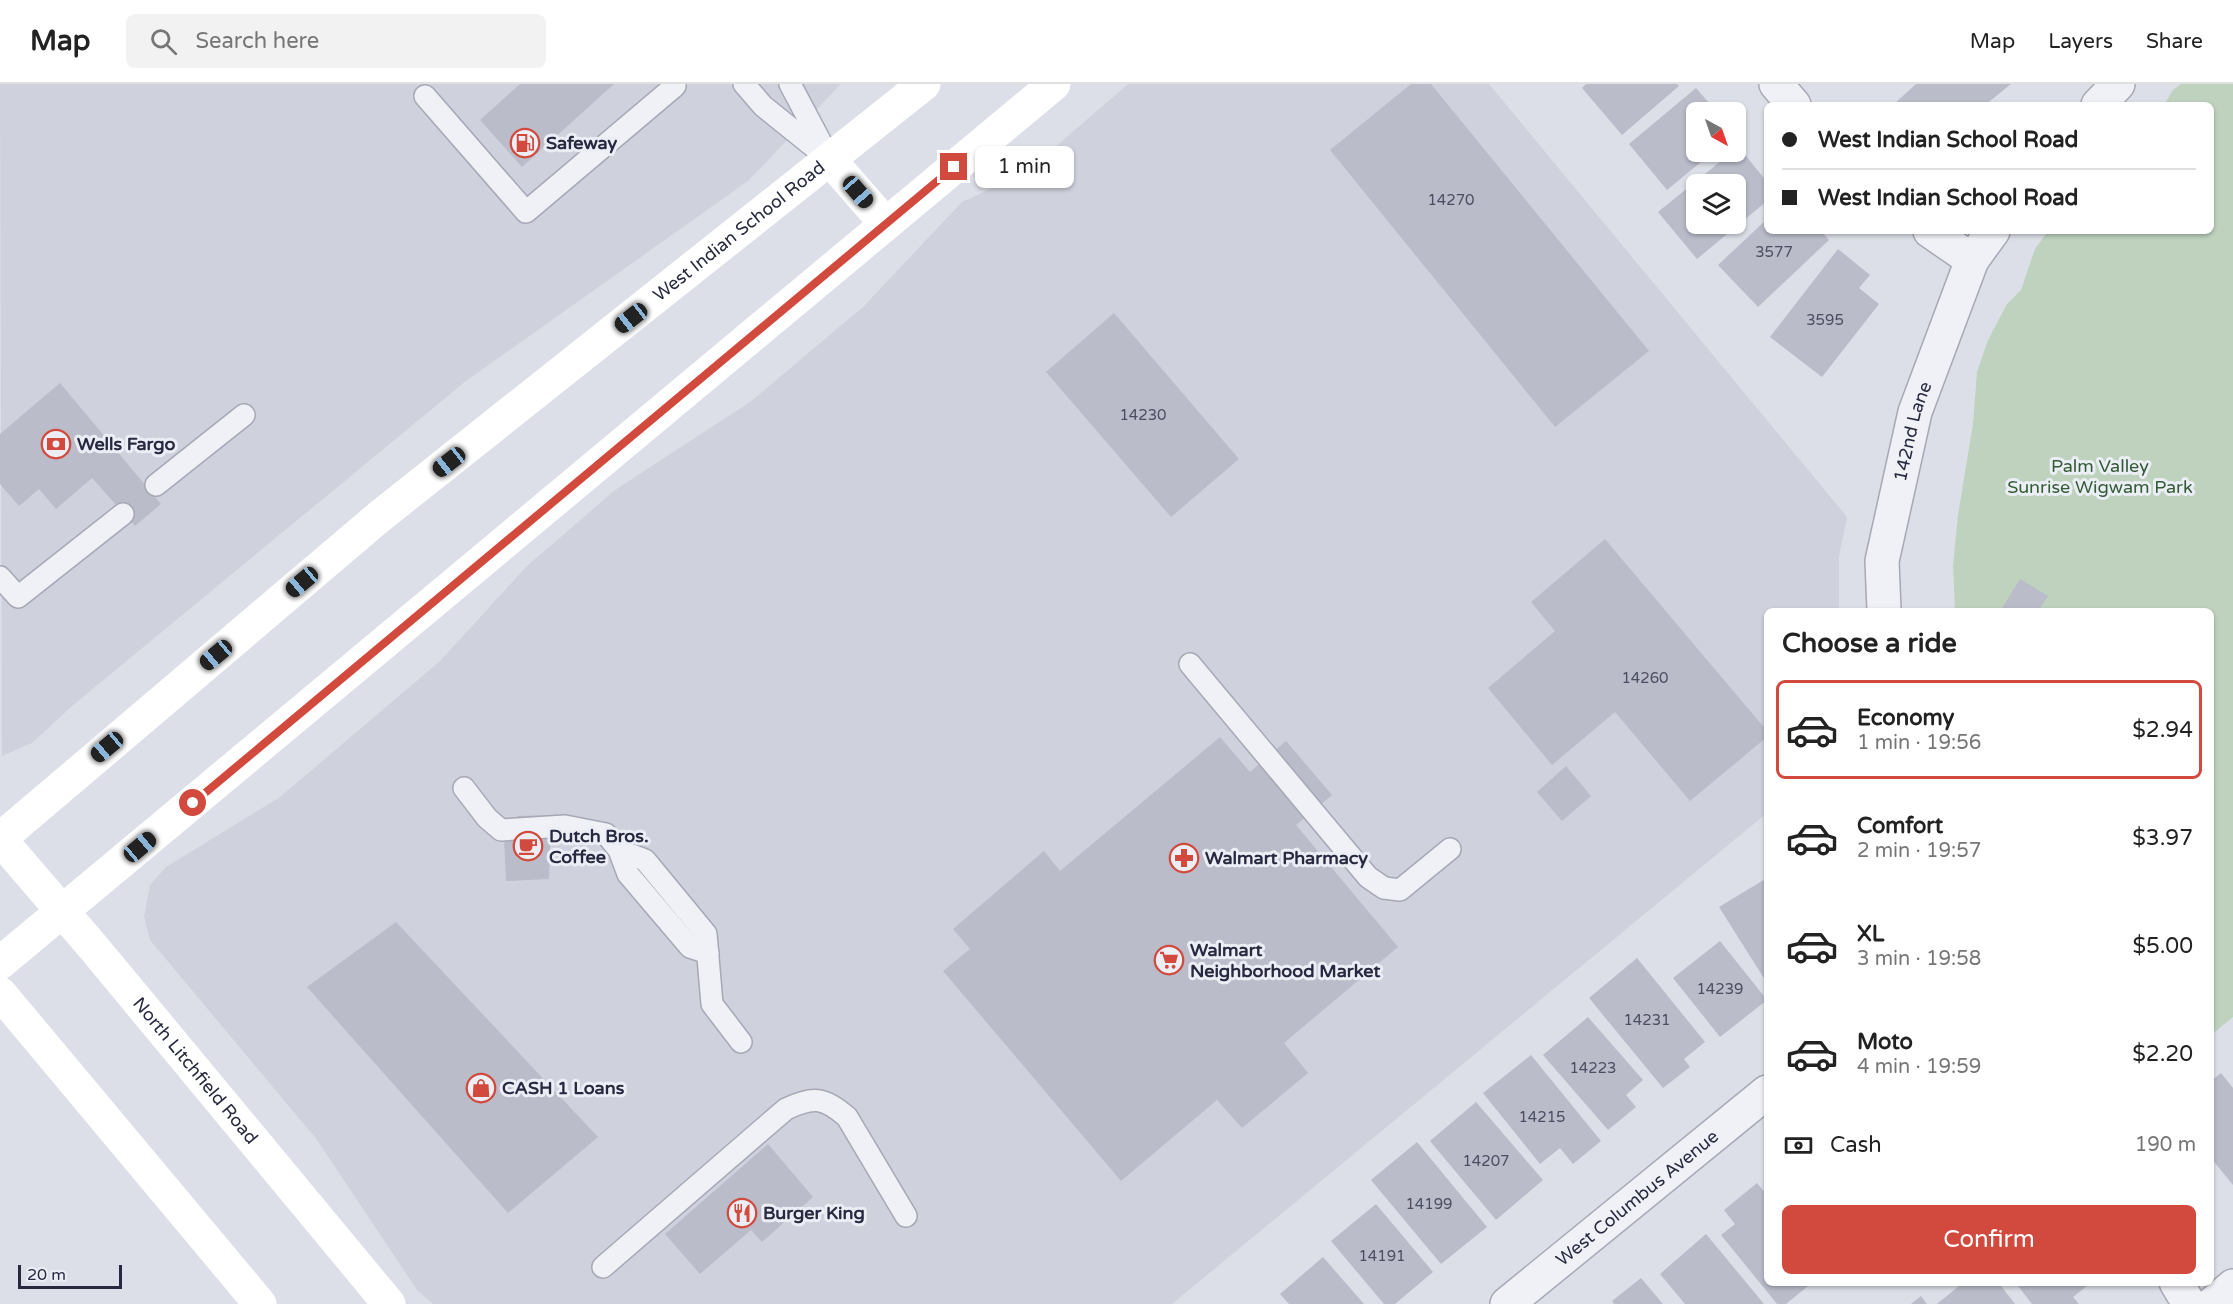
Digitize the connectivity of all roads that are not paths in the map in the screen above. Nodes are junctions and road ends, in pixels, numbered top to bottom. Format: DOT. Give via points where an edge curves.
graph roads {
  1 [pos="674,84"];
  2 [pos="744,84"];
  3 [pos="790,84"];
  4 [pos="924,84"];
  5 [pos="1054,84"];
  6 [pos="1776,84"];
  7 [pos="2118,84"];
  8 [pos="425,96"];
  9 [pos="1791,102"];
  10 [pos="2101,102"];
  11 [pos="830,160"];
  12 [pos="886,224"];
  13 [pos="1934,234"];
  14 [pos="1991,234"];
  15 [pos="1972,260"];
  16 [pos="244,415"];
  17 [pos="156,485"];
  18 [pos="123,514"];
  19 [pos="0,576"];
  20 [pos="1884,608"];
  21 [pos="1190,664"];
  22 [pos="464,788"];
  23 [pos="0,839"];
  24 [pos="1450,849"];
  25 [pos="63,911"];
  26 [pos="0,963"];
  27 [pos="0,993"];
  28 [pos="741,1042"];
  29 [pos="1764,1094"];
  30 [pos="906,1216"];
  31 [pos="603,1267"];
  32 [pos="2179,1286"];
  33 [pos="2233,1286"];
  34 [pos="260,1304"];
  35 [pos="389,1304"];
  36 [pos="1507,1304"];
  37 [pos="2190,1304"];
  38 [pos="2212,1304"];
  1 -- 8 [label="lane" via="526,212"];
  2 -- 11 [label="lane" via="763,106"];
  3 -- 11 [label="lane"];
  4 -- 11 [label="main road, West Indian School Road"];
  5 -- 12 [label="main road"];
  6 -- 9 [label="street"];
  7 -- 10 [label="street"];
  11 -- 12 [label="main road"];
  11 -- 23 [label="main road, West Indian School Road" via="380,517"];
  12 -- 25 [label="main road"];
  13 -- 15 [label="street"];
  14 -- 15 [label="street, 142nd Lane"];
  15 -- 20 [label="street, 142nd Lane" via="1915,412 1882,561"];
  16 -- 17 [label="lane"];
  18 -- 19 [label="lane" via="18,597"];
  21 -- 24 [label="lane" via="1368,877 1384,888 1400,890"];
  22 -- 28 [label="lane" via="501,830 565,826 606,834 619,850 628,874 683,939 690,947 708,952 712,1004"];
  23 -- 25 [label="main road, North Litchfield Road"];
  25 -- 26 [label="main road"];
  25 -- 35 [label="main road, North Litchfield Road"];
  27 -- 34 [label="main road"];
  29 -- 36 [label="street, West Columbus Avenue"];
  30 -- 31 [label="lane" via="847,1117 833,1104 818,1100 800,1102 786,1109"];
  32 -- 37 [label="street"];
  33 -- 38 [label="street"];
}
